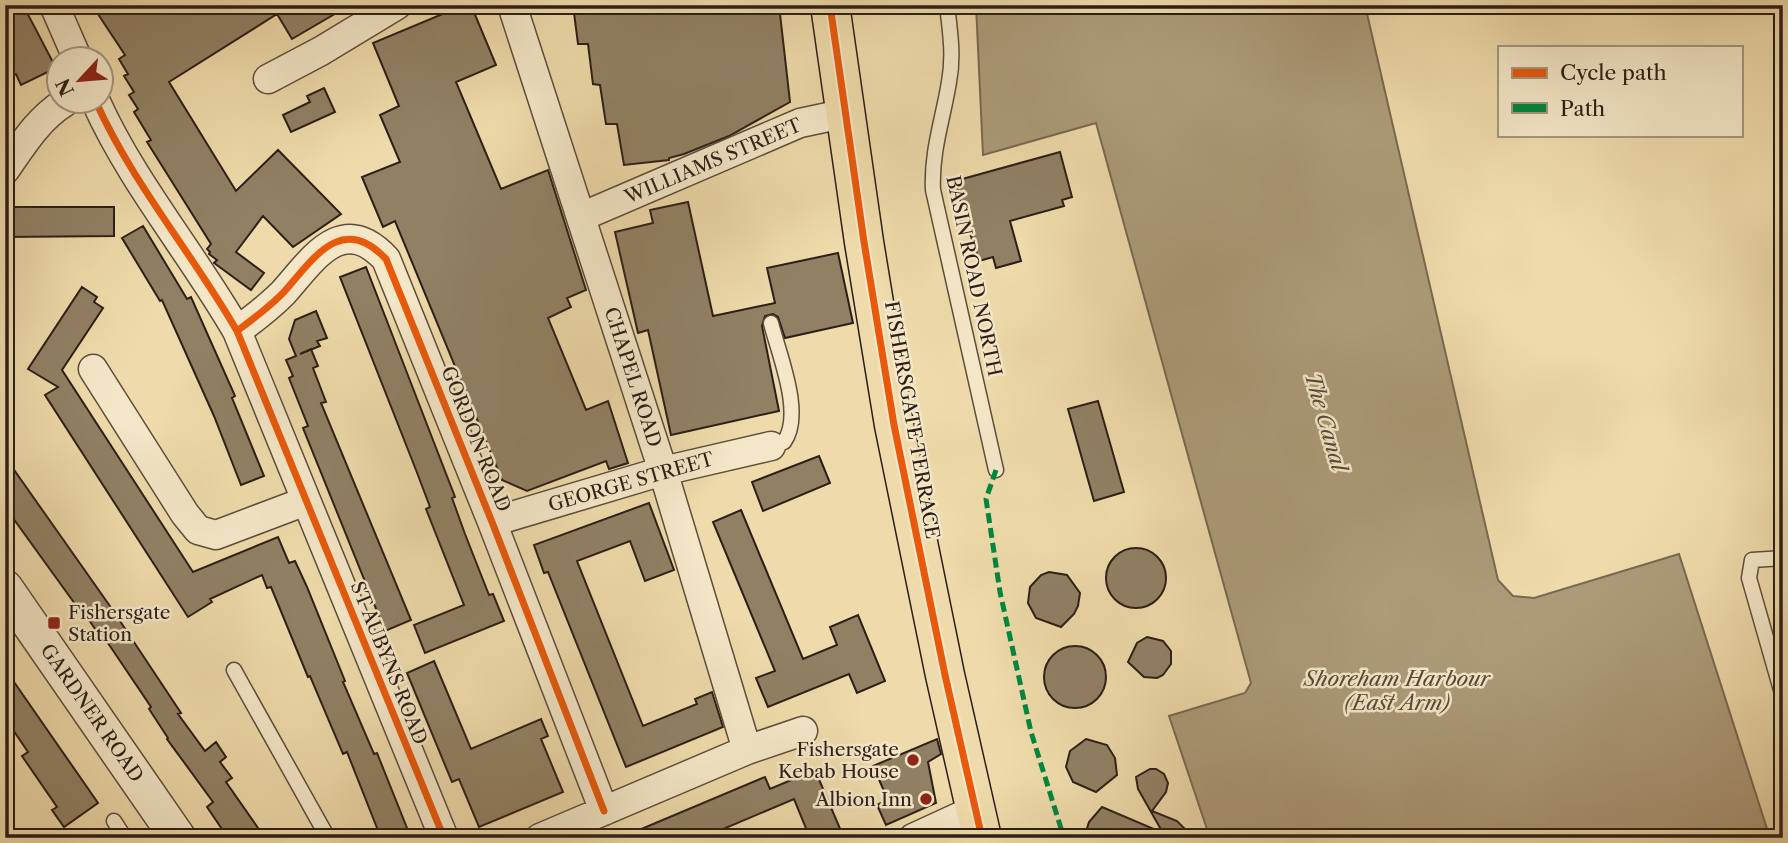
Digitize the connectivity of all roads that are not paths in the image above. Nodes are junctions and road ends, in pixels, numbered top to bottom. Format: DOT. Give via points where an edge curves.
graph roads {
  1 [pos="54,5"];
  2 [pos="397,5"];
  3 [pos="512,5"];
  4 [pos="830,5"];
  5 [pos="947,5"];
  6 [pos="72,46"];
  7 [pos="268,79"];
  8 [pos="847,113"];
  9 [pos="46,116"];
  10 [pos="102,116"];
  11 [pos="5,170"];
  12 [pos="581,217"];
  13 [pos="771,323"];
  14 [pos="237,331"];
  15 [pos="93,369"];
  16 [pos="771,446"];
  17 [pos="996,470"];
  18 [pos="663,471"];
  19 [pos="306,500"];
  20 [pos="492,522"];
  21 [pos="1783,558"];
  22 [pos="5,588"];
  23 [pos="234,670"];
  24 [pos="1783,697"];
  25 [pos="803,731"];
  26 [pos="747,750"];
  27 [pos="604,811"];
  28 [pos="114,821"];
  29 [pos="978,824"];
  30 [pos="125,838"];
  31 [pos="178,838"];
  32 [pos="328,838"];
  33 [pos="444,838"];
  34 [pos="540,838"];
  35 [pos="913,838"];
  1 -- 6 [label="street"];
  2 -- 7 [label="street"];
  3 -- 12 [label="street, CHAPEL ROAD"];
  4 -- 8 [label="main road, FISHERSGATE TERRACE"];
  5 -- 17 [label="lane, BASIN ROAD NORTH" via="950,80 935,146 933,190"];
  8 -- 12 [label="street, WILLIAMS STREET" via="800,123"];
  8 -- 29 [label="main road, FISHERSGATE TERRACE" via="894,425"];
  9 -- 11 [label="street"];
  10 -- 14 [label="street, ST AUBYNS ROAD" via="133,172"];
  12 -- 18 [label="street, CHAPEL ROAD"];
  13 -- 16 [label="lane" via="792,404 790,435"];
  14 -- 19 [label="street, ST AUBYNS ROAD"];
  14 -- 20 [label="street, GORDON ROAD" via="283,292 328,244 359,240 378,250 386,259"];
  15 -- 19 [label="street" via="198,530 216,535 238,529"];
  16 -- 18 [label="street, GEORGE STREET"];
  18 -- 20 [label="street, GEORGE STREET"];
  18 -- 26 [label="street, CHAPEL ROAD"];
  19 -- 33 [label="street, ST AUBYNS ROAD"];
  20 -- 27 [label="street, GORDON ROAD"];
  21 -- 24 [label="lane" via="1752,560 1749,578"];
  22 -- 31 [label="street, GARDNER ROAD"];
  23 -- 32 [label="lane"];
  25 -- 26 [label="street"];
  26 -- 27 [label="street"];
  27 -- 34 [label="street"];
  28 -- 30 [label="lane"];
  29 -- 35 [label="street"];
}
